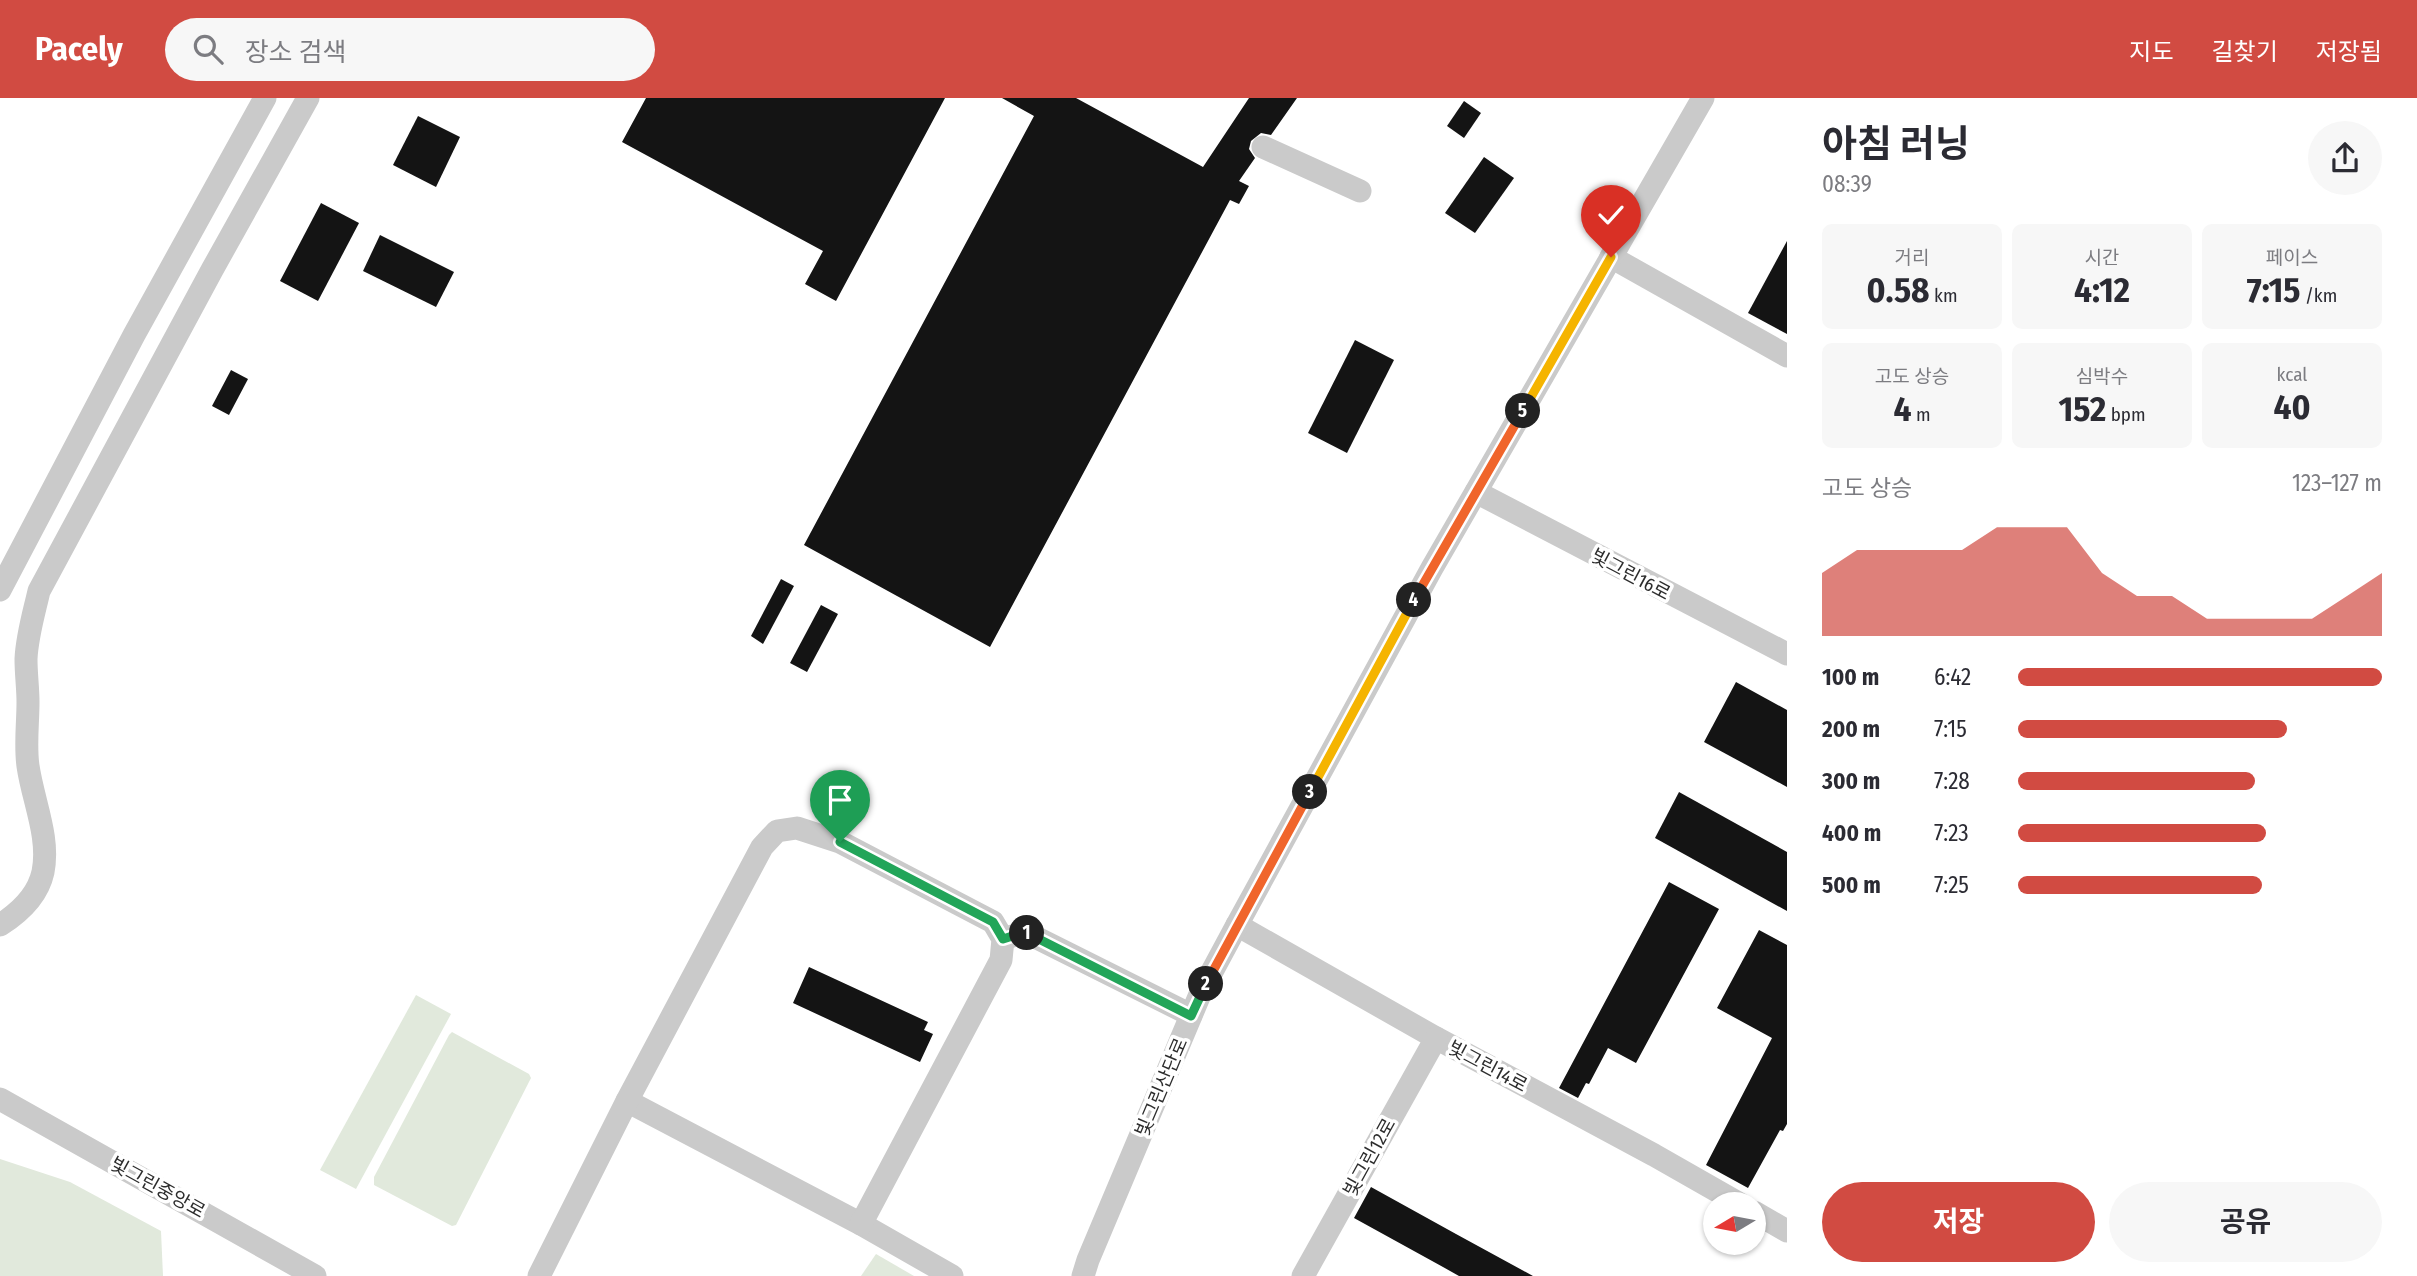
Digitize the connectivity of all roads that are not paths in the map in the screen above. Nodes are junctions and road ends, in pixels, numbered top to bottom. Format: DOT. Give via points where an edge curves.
graph roads {
  1 [pos="265,98"];
  2 [pos="308,98"];
  3 [pos="1703,98"];
  4 [pos="1263,147"];
  5 [pos="1360,191"];
  6 [pos="1611,257"];
  7 [pos="1787,356"];
  8 [pos="1476,492"];
  9 [pos="0,590"];
  10 [pos="1787,654"];
  11 [pos="0,925"];
  12 [pos="1237,925"];
  13 [pos="1003,939"];
  14 [pos="1191,1016"];
  15 [pos="1436,1038"];
  16 [pos="0,1099"];
  17 [pos="627,1101"];
  18 [pos="1719,1192"];
  19 [pos="1766,1219"];
  20 [pos="861,1224"];
  21 [pos="1787,1231"];
  22 [pos="315,1276"];
  23 [pos="539,1276"];
  24 [pos="952,1276"];
  25 [pos="1083,1276"];
  26 [pos="1303,1276"];
  1 -- 9 [label="street"];
  2 -- 11 [label="street" via="39,591 26,657 26,733 44,850 43,872 30,898"];
  3 -- 6 [label="street, 빛그린산단로"];
  4 -- 5 [label="street"];
  6 -- 7 [label="street"];
  6 -- 8 [label="street, 빛그린산단로"];
  8 -- 10 [label="street, 빛그린16로"];
  8 -- 12 [label="street, 빛그린산단로"];
  12 -- 14 [label="street, 빛그린산단로"];
  12 -- 15 [label="street, 빛그린14로"];
  13 -- 14 [label="street" via="1025,932"];
  13 -- 17 [label="street" via="993,922 840,842 797,828 777,831 762,847"];
  13 -- 20 [label="street" via="1001,960"];
  14 -- 25 [label="street, 빛그린산단로"];
  15 -- 18 [label="street, 빛그린14로"];
  15 -- 26 [label="street, 빛그린12로"];
  16 -- 22 [label="street, 빛그린중앙로"];
  17 -- 20 [label="street"];
  17 -- 23 [label="street"];
  19 -- 21 [label="street"];
  20 -- 24 [label="street"];
}
